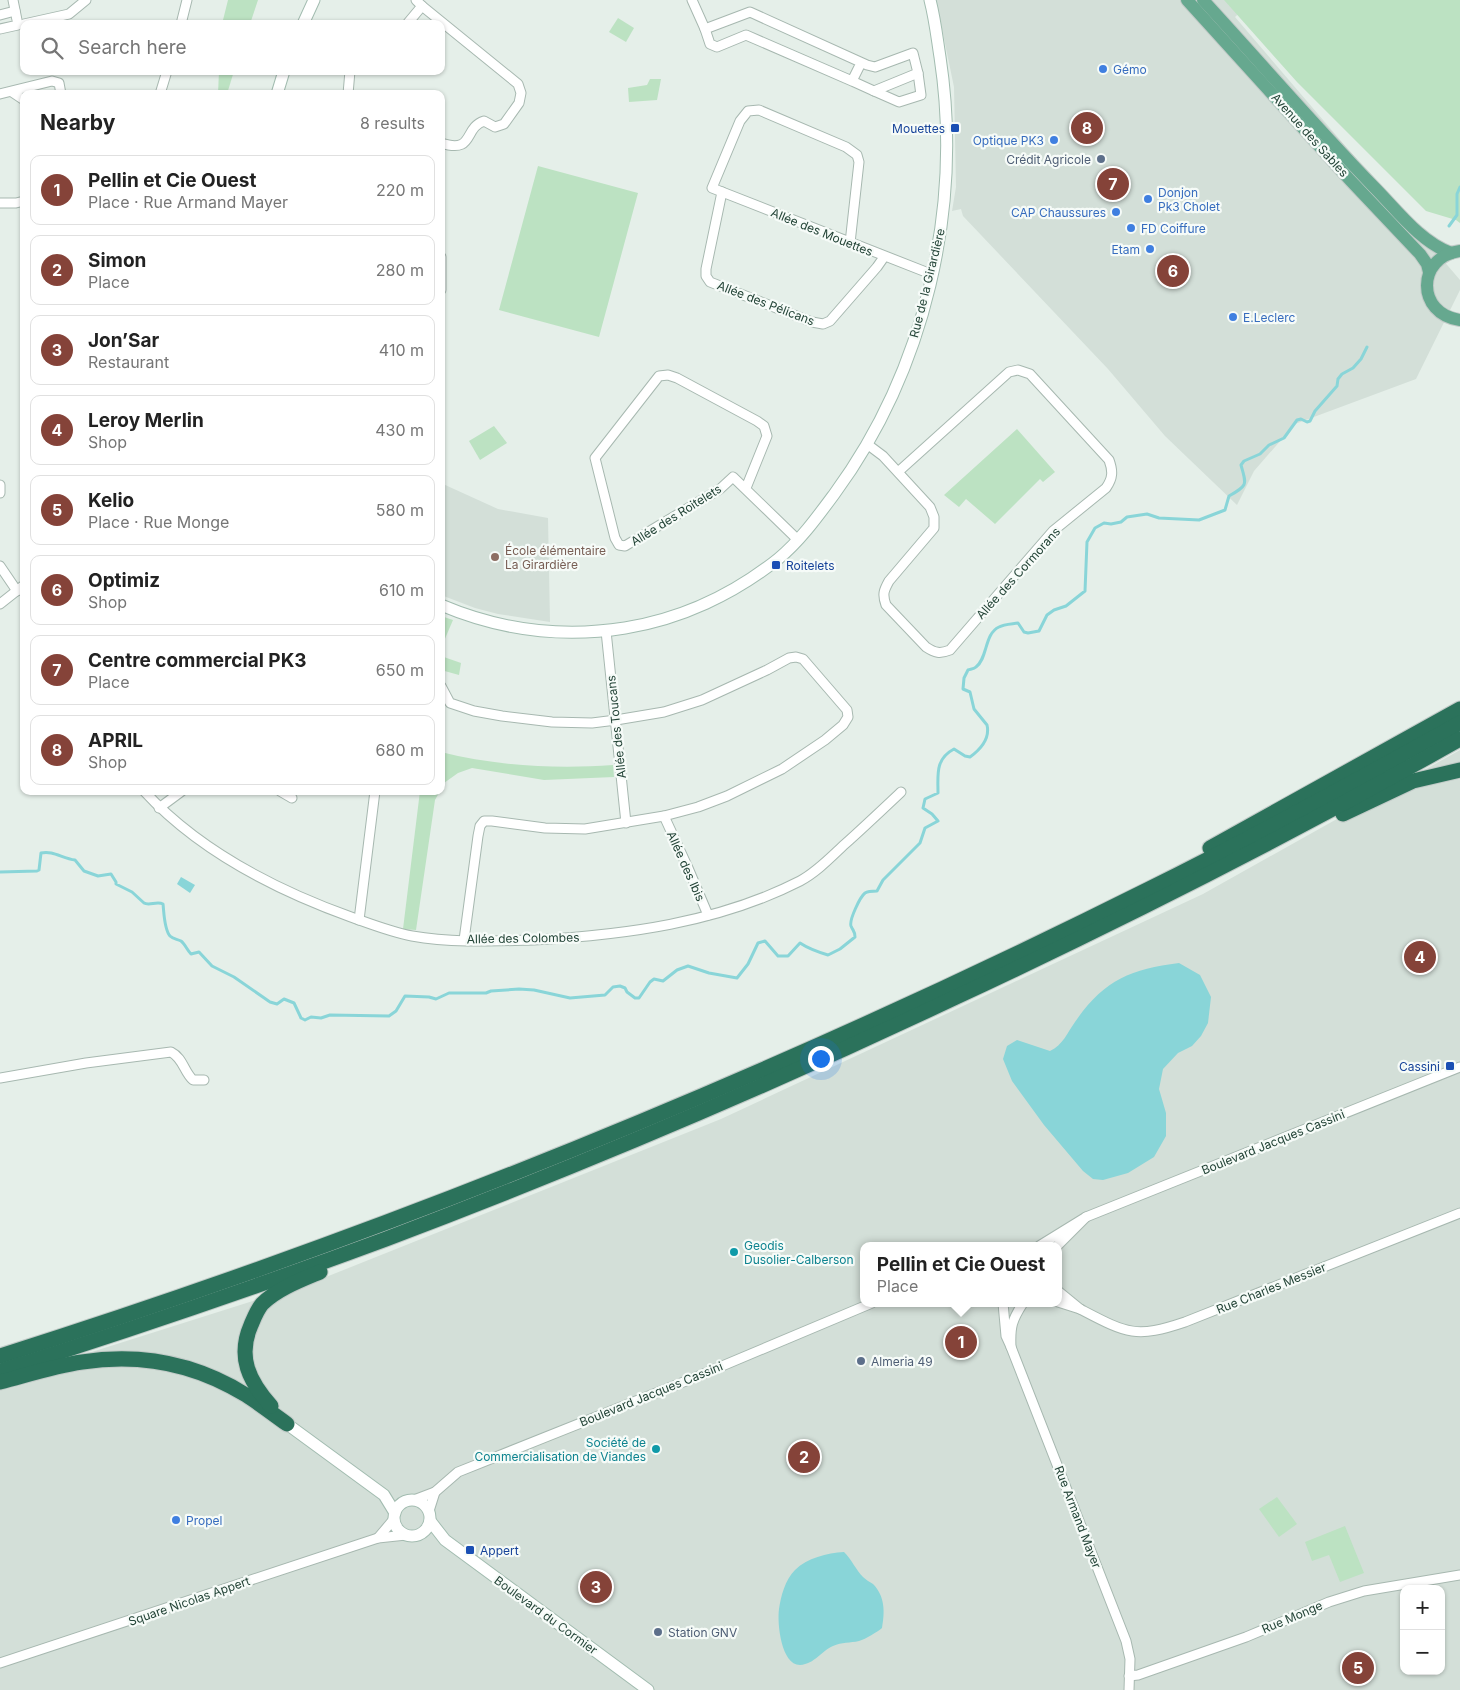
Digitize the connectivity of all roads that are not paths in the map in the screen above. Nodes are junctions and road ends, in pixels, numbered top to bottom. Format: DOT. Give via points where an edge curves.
graph roads {
  1 [pos="13,0"];
  2 [pos="86,0"];
  3 [pos="187,0"];
  4 [pos="314,0"];
  5 [pos="692,0"];
  6 [pos="930,0"];
  7 [pos="1187,0"];
  8 [pos="1203,0"];
  9 [pos="419,3"];
  10 [pos="77,4"];
  11 [pos="15,11"];
  12 [pos="0,15"];
  13 [pos="20,20"];
  14 [pos="41,20"];
  15 [pos="182,20"];
  16 [pos="305,20"];
  17 [pos="409,20"];
  18 [pos="440,20"];
  19 [pos="20,24"];
  20 [pos="445,24"];
  21 [pos="0,29"];
  22 [pos="704,29"];
  23 [pos="861,63"];
  24 [pos="918,73"];
  25 [pos="166,75"];
  26 [pos="283,75"];
  27 [pos="350,75"];
  28 [pos="852,81"];
  29 [pos="61,90"];
  30 [pos="161,90"];
  31 [pos="278,90"];
  32 [pos="348,90"];
  33 [pos="874,91"];
  34 [pos="12,92"];
  35 [pos="0,94"];
  36 [pos="20,97"];
  37 [pos="445,144"];
  38 [pos="722,192"];
  39 [pos="20,202"];
  40 [pos="0,204"];
  41 [pos="850,243"];
  42 [pos="1455,252"];
  43 [pos="884,257"];
  44 [pos="1430,272"];
  45 [pos="931,274"];
  46 [pos="1460,320"];
  47 [pos="867,444"];
  48 [pos="898,472"];
  49 [pos="0,485"];
  50 [pos="746,488"];
  51 [pos="0,493"];
  52 [pos="798,540"];
  53 [pos="0,566"];
  54 [pos="20,588"];
  55 [pos="0,604"];
  56 [pos="445,606"];
  57 [pos="606,631"];
  58 [pos="445,694"];
  59 [pos="1459,712"];
  60 [pos="616,720"];
  61 [pos="1460,739"];
  62 [pos="1460,770"];
  63 [pos="901,792"];
  64 [pos="148,795"];
  65 [pos="177,795"];
  66 [pos="287,795"];
  67 [pos="375,795"];
  68 [pos="292,798"];
  69 [pos="159,808"];
  70 [pos="664,816"];
  71 [pos="626,823"];
  72 [pos="1272,842"];
  73 [pos="708,915"];
  74 [pos="359,920"];
  75 [pos="464,940"];
  76 [pos="1460,1067"];
  77 [pos="0,1078"];
  78 [pos="204,1080"];
  79 [pos="1460,1213"];
  80 [pos="1086,1216"];
  81 [pos="387,1238"];
  82 [pos="1045,1242"];
  83 [pos="1060,1242"];
  84 [pos="1062,1294"];
  85 [pos="1062,1303"];
  86 [pos="862,1307"];
  87 [pos="1003,1307"];
  88 [pos="1021,1307"];
  89 [pos="1080,1309"];
  90 [pos="1011,1347"];
  91 [pos="0,1356"];
  92 [pos="0,1371"];
  93 [pos="0,1382"];
  94 [pos="287,1424"];
  95 [pos="434,1492"];
  96 [pos="384,1495"];
  97 [pos="410,1501"];
  98 [pos="395,1516"];
  99 [pos="430,1517"];
  100 [pos="406,1535"];
  101 [pos="419,1535"];
  102 [pos="378,1538"];
  103 [pos="445,1540"];
  104 [pos="1460,1575"];
  105 [pos="0,1663"];
  106 [pos="1130,1676"];
  107 [pos="648,1690"];
  108 [pos="1129,1690"];
  1 -- 11 [label="street"];
  2 -- 10 [label="street"];
  3 -- 15 [label="street"];
  4 -- 16 [label="street"];
  5 -- 22 [label="street"];
  6 -- 45 [label="street, Rue de la Girardière" via="944,83 947,149 945,199"];
  7 -- 44 [label="main road, Avenue des Sables" via="1420,254"];
  8 -- 42 [label="main road, Avenue des Sables" via="1427,241 1440,249"];
  9 -- 17 [label="street"];
  9 -- 18 [label="street"];
  10 -- 14 [label="street" via="69,14"];
  11 -- 12 [label="street"];
  11 -- 13 [label="street"];
  19 -- 21 [label="street"];
  20 -- 37 [label="street" via="518,84 521,92 518,103 504,124 495,128 484,121 460,146"];
  22 -- 23 [label="street" via="750,12"];
  22 -- 28 [label="street" via="710,44 716,47 746,35"];
  23 -- 24 [label="street" via="875,67 913,53"];
  23 -- 28 [label="street"];
  24 -- 33 [label="street"];
  24 -- 33 [label="street" via="920,95 899,102"];
  25 -- 30 [label="street"];
  26 -- 31 [label="street"];
  27 -- 32 [label="street"];
  28 -- 33 [label="street"];
  29 -- 34 [label="street" via="59,83 52,81"];
  34 -- 35 [label="street"];
  34 -- 36 [label="street"];
  38 -- 41 [label="street, Allée des Mouettes"];
  38 -- 41 [label="street, Allée des Mouettes" via="712,188 740,120 748,111 759,110 846,147 857,155 859,162"];
  38 -- 43 [label="street, Allée des Pélicans" via="706,269 710,282 823,324 830,321"];
  39 -- 40 [label="street"];
  41 -- 43 [label="street, Allée des Mouettes"];
  42 -- 44 [label="main road" via="1438,260"];
  43 -- 45 [label="street, Allée des Mouettes"];
  44 -- 46 [label="main road" via="1427,289 1432,303 1441,313"];
  45 -- 47 [label="street, Rue de la Girardière" via="903,369"];
  47 -- 48 [label="street, Allée des Cormorans"];
  47 -- 52 [label="street, Rue de la Girardière"];
  48 -- 48 [label="street, Allée des Cormorans" via="930,507 934,528 889,581 883,596 886,604 926,648 941,653 950,650 1053,531 1106,488 1112,469 1109,460 1030,374 1018,370 1009,372"];
  49 -- 51 [label="street"];
  50 -- 50 [label="street, Allée des Roitelets" via="733,477 720,489 625,546 619,545 595,458 659,376 668,375 764,426 767,436"];
  50 -- 52 [label="street, Allée des Roitelets"];
  52 -- 57 [label="street, Rue de la Girardière" via="770,565 702,605 676,616"];
  53 -- 54 [label="street"];
  54 -- 55 [label="street"];
  56 -- 57 [label="street, Rue de la Girardière" via="498,625 534,631"];
  57 -- 60 [label="street, Allée des Toucans"];
  58 -- 60 [label="street" via="450,703 493,714 552,722"];
  59 -- 91 [label="highway" via="1159,875 1150,889 773,1066 605,1137 331,1244"];
  60 -- 70 [label="street" via="664,712 702,700 796,657 803,659 847,710 848,717 843,725 782,769 727,796"];
  60 -- 71 [label="street, Allée des Toucans"];
  61 -- 72 [label="highway"];
  62 -- 72 [label="highway" via="1413,781 1288,841"];
  63 -- 73 [label="street, Allée des Colombes" via="802,880 733,909"];
  64 -- 69 [label="street, Allée des Colombes"];
  65 -- 69 [label="street"];
  66 -- 68 [label="street"];
  67 -- 74 [label="street"];
  69 -- 74 [label="street, Allée des Colombes" via="215,851 256,875 291,894"];
  70 -- 71 [label="street"];
  70 -- 73 [label="street, Allée des Ibis"];
  71 -- 75 [label="street" via="585,829 484,821 478,836"];
  72 -- 81 [label="highway" via="1028,964 774,1081 552,1174"];
  73 -- 75 [label="street, Allée des Colombes" via="580,937"];
  74 -- 75 [label="street, Allée des Colombes" via="409,936"];
  76 -- 80 [label="street, Boulevard Jacques Cassini"];
  77 -- 78 [label="street" via="86,1062 171,1052 193,1080"];
  79 -- 89 [label="street, Rue Charles Messier" via="1160,1330 1137,1333 1115,1327"];
  80 -- 82 [label="street, Boulevard Jacques Cassini"];
  80 -- 83 [label="street, Boulevard Jacques Cassini"];
  81 -- 92 [label="highway" via="216,1300"];
  81 -- 94 [label="highway" via="378,1249 276,1294 256,1313 246,1336 246,1362 257,1389"];
  84 -- 89 [label="street, Rue Charles Messier"];
  85 -- 89 [label="street, Rue Charles Messier"];
  86 -- 95 [label="street, Boulevard Jacques Cassini" via="458,1472"];
  87 -- 90 [label="street, Rue Armand Mayer" via="1006,1336"];
  88 -- 90 [label="street, Rue Armand Mayer" via="1012,1323"];
  90 -- 106 [label="street, Rue Armand Mayer" via="1126,1641"];
  93 -- 94 [label="highway" via="80,1362 139,1358 211,1376 246,1395"];
  94 -- 96 [label="street"];
  95 -- 97 [label="street, Boulevard Jacques Cassini"];
  95 -- 99 [label="street"];
  96 -- 97 [label="street"];
  96 -- 98 [label="street"];
  97 -- 98 [label="street" via="398,1507"];
  97 -- 99 [label="street" via="425,1505"];
  98 -- 100 [label="street" via="399,1531"];
  98 -- 102 [label="street"];
  99 -- 101 [label="street" via="428,1528"];
  99 -- 103 [label="street, Boulevard du Cormier"];
  100 -- 101 [label="street"];
  100 -- 102 [label="street, Square Nicolas Appert"];
  101 -- 103 [label="street, Boulevard du Cormier"];
  102 -- 105 [label="street, Square Nicolas Appert"];
  103 -- 107 [label="street, Boulevard du Cormier"];
  104 -- 106 [label="street, Rue Monge" via="1364,1591 1246,1637"];
  106 -- 108 [label="street, Rue Armand Mayer"];
}
